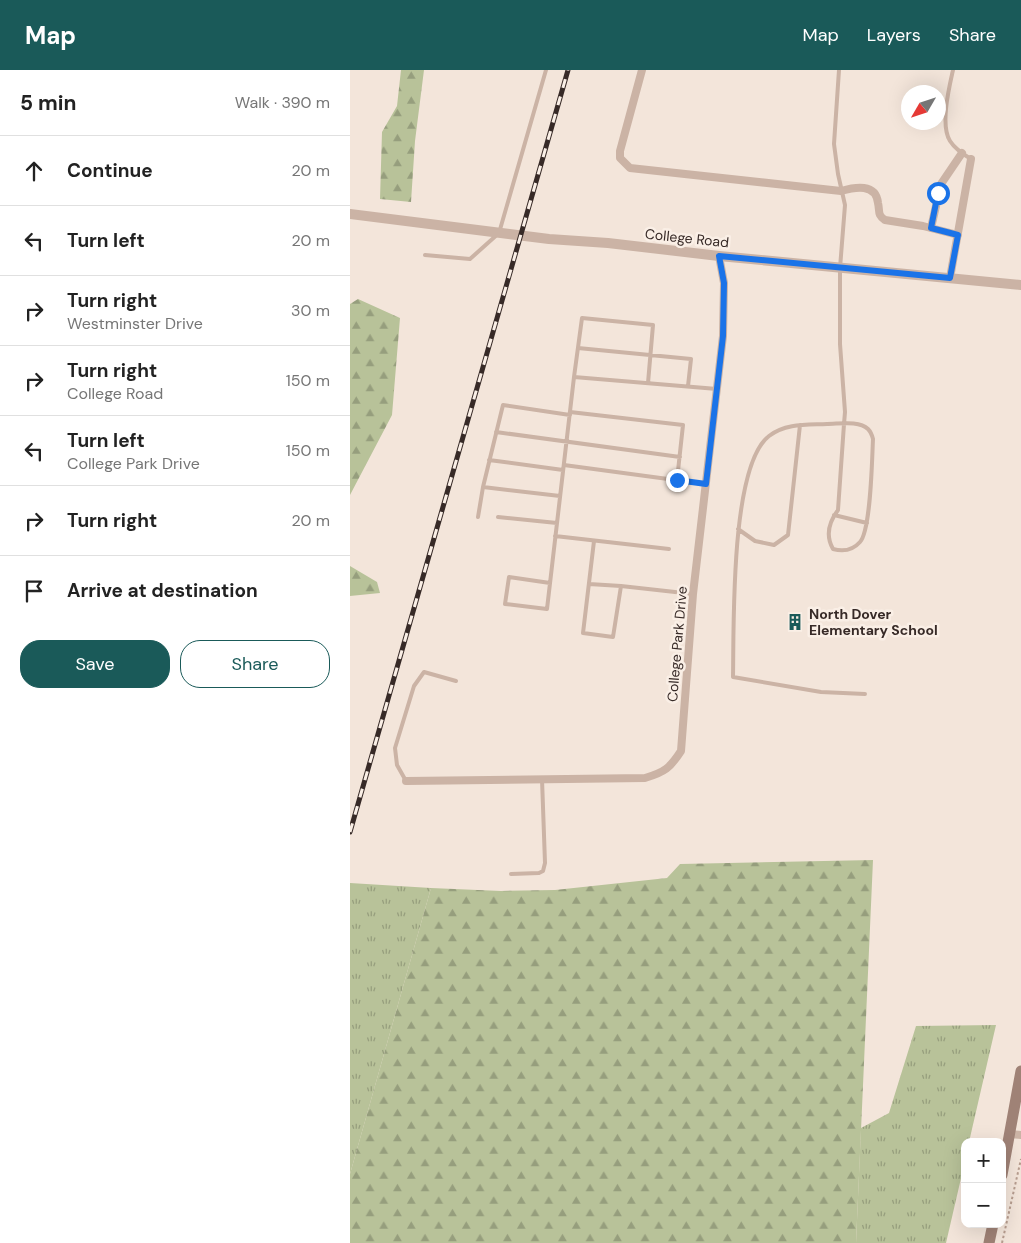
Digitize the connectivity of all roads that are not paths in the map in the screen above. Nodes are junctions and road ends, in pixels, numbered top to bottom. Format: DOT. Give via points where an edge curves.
graph roads {
  1 [pos="546,70"];
  2 [pos="642,70"];
  3 [pos="839,70"];
  4 [pos="953,70"];
  5 [pos="962,153"];
  6 [pos="971,159"];
  7 [pos="841,191"];
  8 [pos="350,214"];
  9 [pos="931,228"];
  10 [pos="500,233"];
  11 [pos="958,235"];
  12 [pos="425,255"];
  13 [pos="719,256"];
  14 [pos="840,268"];
  15 [pos="950,278"];
  16 [pos="1021,285"];
  17 [pos="578,348"];
  18 [pos="650,356"];
  19 [pos="574,377"];
  20 [pos="648,383"];
  21 [pos="688,386"];
  22 [pos="717,389"];
  23 [pos="570,413"];
  24 [pos="844,424"];
  25 [pos="800,425"];
  26 [pos="496,432"];
  27 [pos="567,442"];
  28 [pos="680,457"];
  29 [pos="489,460"];
  30 [pos="563,467"];
  31 [pos="677,480"];
  32 [pos="706,484"];
  33 [pos="483,487"];
  34 [pos="560,496"];
  35 [pos="834,515"];
  36 [pos="478,517"];
  37 [pos="498,517"];
  38 [pos="557,523"];
  39 [pos="867,523"];
  40 [pos="738,528"];
  41 [pos="555,536"];
  42 [pos="594,541"];
  43 [pos="668,549"];
  44 [pos="550,583"];
  45 [pos="589,584"];
  46 [pos="621,586"];
  47 [pos="693,594"];
  48 [pos="456,681"];
  49 [pos="865,694"];
  50 [pos="542,779"];
  51 [pos="406,781"];
  52 [pos="511,874"];
  53 [pos="1021,1070"];
  54 [pos="1016,1134"];
  55 [pos="1006,1163"];
  56 [pos="992,1228"];
  57 [pos="989,1243"];
  1 -- 10 [label="lane"];
  2 -- 7 [label="street" via="620,151 620,158 630,168"];
  3 -- 7 [label="lane" via="834,144"];
  4 -- 5 [label="lane" via="945,123 948,139"];
  5 -- 6 [label="lane"];
  5 -- 9 [label="street" via="941,184"];
  6 -- 11 [label="street"];
  7 -- 9 [label="street" via="859,186 868,188 878,201 880,218"];
  7 -- 14 [label="lane" via="844,205"];
  8 -- 10 [label="street, College Road"];
  9 -- 11 [label="street"];
  10 -- 12 [label="lane" via="470,259"];
  10 -- 13 [label="street, College Road"];
  11 -- 15 [label="street"];
  13 -- 14 [label="street, College Road"];
  13 -- 22 [label="street, College Park Drive" via="724,283"];
  14 -- 15 [label="street, College Road"];
  14 -- 24 [label="lane"];
  15 -- 16 [label="street, College Road"];
  17 -- 18 [label="lane"];
  17 -- 18 [label="lane" via="582,318 653,325"];
  17 -- 19 [label="lane"];
  18 -- 20 [label="lane"];
  18 -- 21 [label="lane" via="691,359"];
  19 -- 20 [label="lane"];
  19 -- 23 [label="lane"];
  20 -- 21 [label="lane"];
  21 -- 22 [label="lane"];
  22 -- 32 [label="street, College Park Drive"];
  23 -- 26 [label="lane" via="503,405"];
  23 -- 27 [label="lane"];
  23 -- 28 [label="lane" via="683,425"];
  24 -- 25 [label="lane"];
  24 -- 35 [label="lane" via="838,510"];
  24 -- 39 [label="lane" via="862,425 873,439"];
  25 -- 40 [label="lane" via="789,426 768,436 756,452 748,474"];
  25 -- 40 [label="lane" via="788,535 774,545 756,541"];
  26 -- 27 [label="lane"];
  26 -- 29 [label="lane"];
  27 -- 28 [label="lane"];
  27 -- 30 [label="lane"];
  28 -- 31 [label="lane"];
  29 -- 30 [label="lane"];
  29 -- 33 [label="lane"];
  30 -- 31 [label="lane"];
  30 -- 34 [label="lane"];
  31 -- 32 [label="lane"];
  32 -- 47 [label="street, College Park Drive"];
  33 -- 34 [label="lane"];
  33 -- 36 [label="lane"];
  34 -- 38 [label="lane"];
  35 -- 39 [label="lane"];
  35 -- 39 [label="lane" via="828,531 829,542 833,549 840,551 850,550 862,541"];
  37 -- 38 [label="lane"];
  38 -- 41 [label="lane"];
  40 -- 49 [label="lane" via="733,677 821,692"];
  41 -- 42 [label="lane"];
  41 -- 44 [label="lane"];
  42 -- 43 [label="lane"];
  42 -- 45 [label="lane"];
  44 -- 44 [label="lane" via="546,609 505,604 509,577"];
  45 -- 46 [label="lane"];
  45 -- 46 [label="lane" via="583,633 613,637"];
  46 -- 47 [label="lane"];
  47 -- 50 [label="street, College Park Drive" via="681,751 672,765 660,774 646,778"];
  48 -- 51 [label="lane" via="424,672 414,686 396,748 397,765"];
  50 -- 51 [label="street, College Park Drive"];
  50 -- 52 [label="lane" via="543,871"];
  53 -- 54 [label="main road"];
  54 -- 55 [label="main road"];
  56 -- 57 [label="main road"];
}
